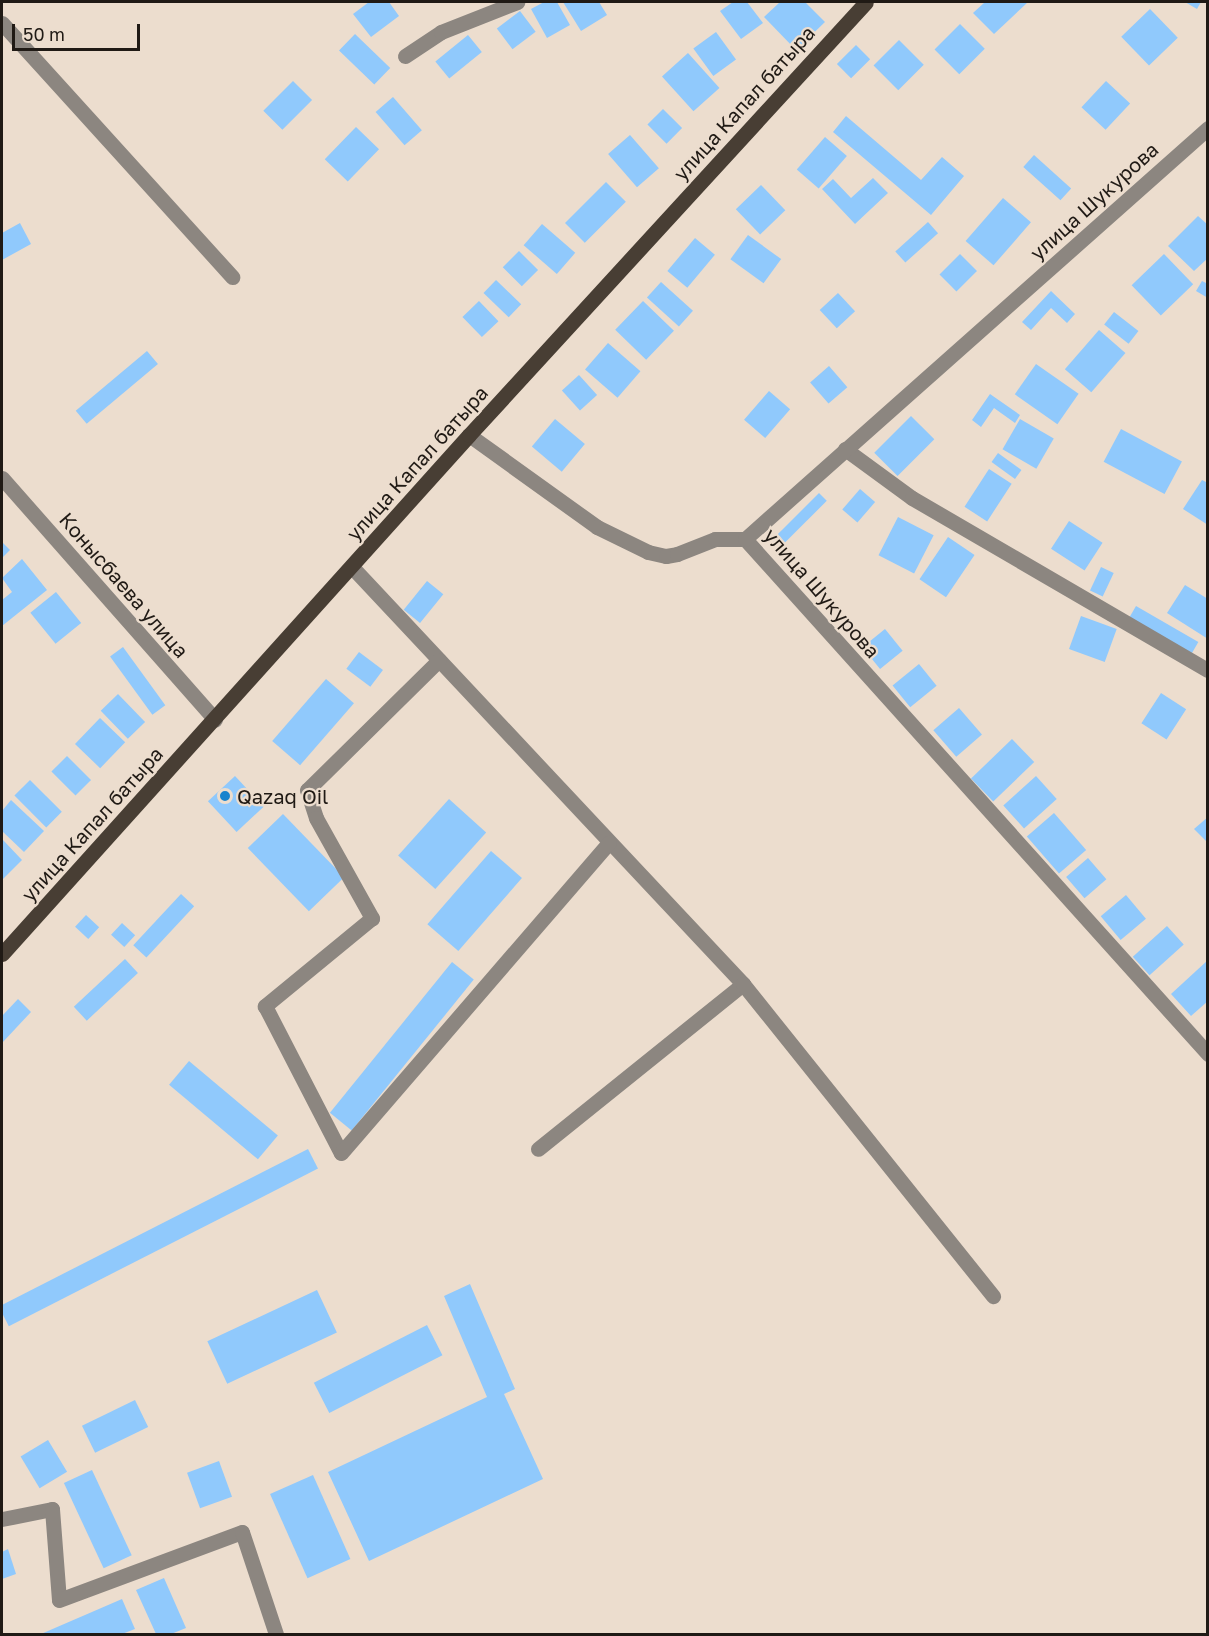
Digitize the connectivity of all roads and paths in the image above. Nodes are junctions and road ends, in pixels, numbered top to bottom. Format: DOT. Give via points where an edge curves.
graph roads {
  1 [pos="516,2"];
  2 [pos="866,2"];
  3 [pos="2,23"];
  4 [pos="405,57"];
  5 [pos="1208,128"];
  6 [pos="232,277"];
  7 [pos="469,435"];
  8 [pos="845,449"];
  9 [pos="2,478"];
  10 [pos="745,539"];
  11 [pos="352,567"];
  12 [pos="439,660"];
  13 [pos="1206,666"];
  14 [pos="215,720"];
  15 [pos="609,843"];
  16 [pos="2,954"];
  17 [pos="743,984"];
  18 [pos="1208,1054"];
  19 [pos="538,1149"];
  20 [pos="993,1296"];
  21 [pos="2,1519"];
  22 [pos="276,1635"];
  1 -- 4 [label="street" via="441,32"];
  2 -- 7 [label="main road, улица Капал батыра"];
  3 -- 6 [label="street"];
  5 -- 8 [label="street, улица Шукурова"];
  7 -- 10 [label="street" via="597,527 648,552 666,556 715,538"];
  7 -- 11 [label="main road, улица Капал батыра"];
  8 -- 10 [label="street, улица Шукурова"];
  8 -- 13 [label="street" via="912,498"];
  9 -- 14 [label="street, Конысбаева улица"];
  10 -- 18 [label="street, улица Шукурова"];
  11 -- 12 [label="street"];
  11 -- 14 [label="main road, улица Капал батыра"];
  12 -- 15 [label="street"];
  12 -- 15 [label="street" via="308,790 316,818 372,918 265,1006 341,1153"];
  14 -- 16 [label="main road, улица Капал батыра"];
  15 -- 17 [label="street"];
  17 -- 19 [label="street"];
  17 -- 20 [label="street"];
  21 -- 22 [label="street" via="52,1509 59,1600 242,1532"];
}
